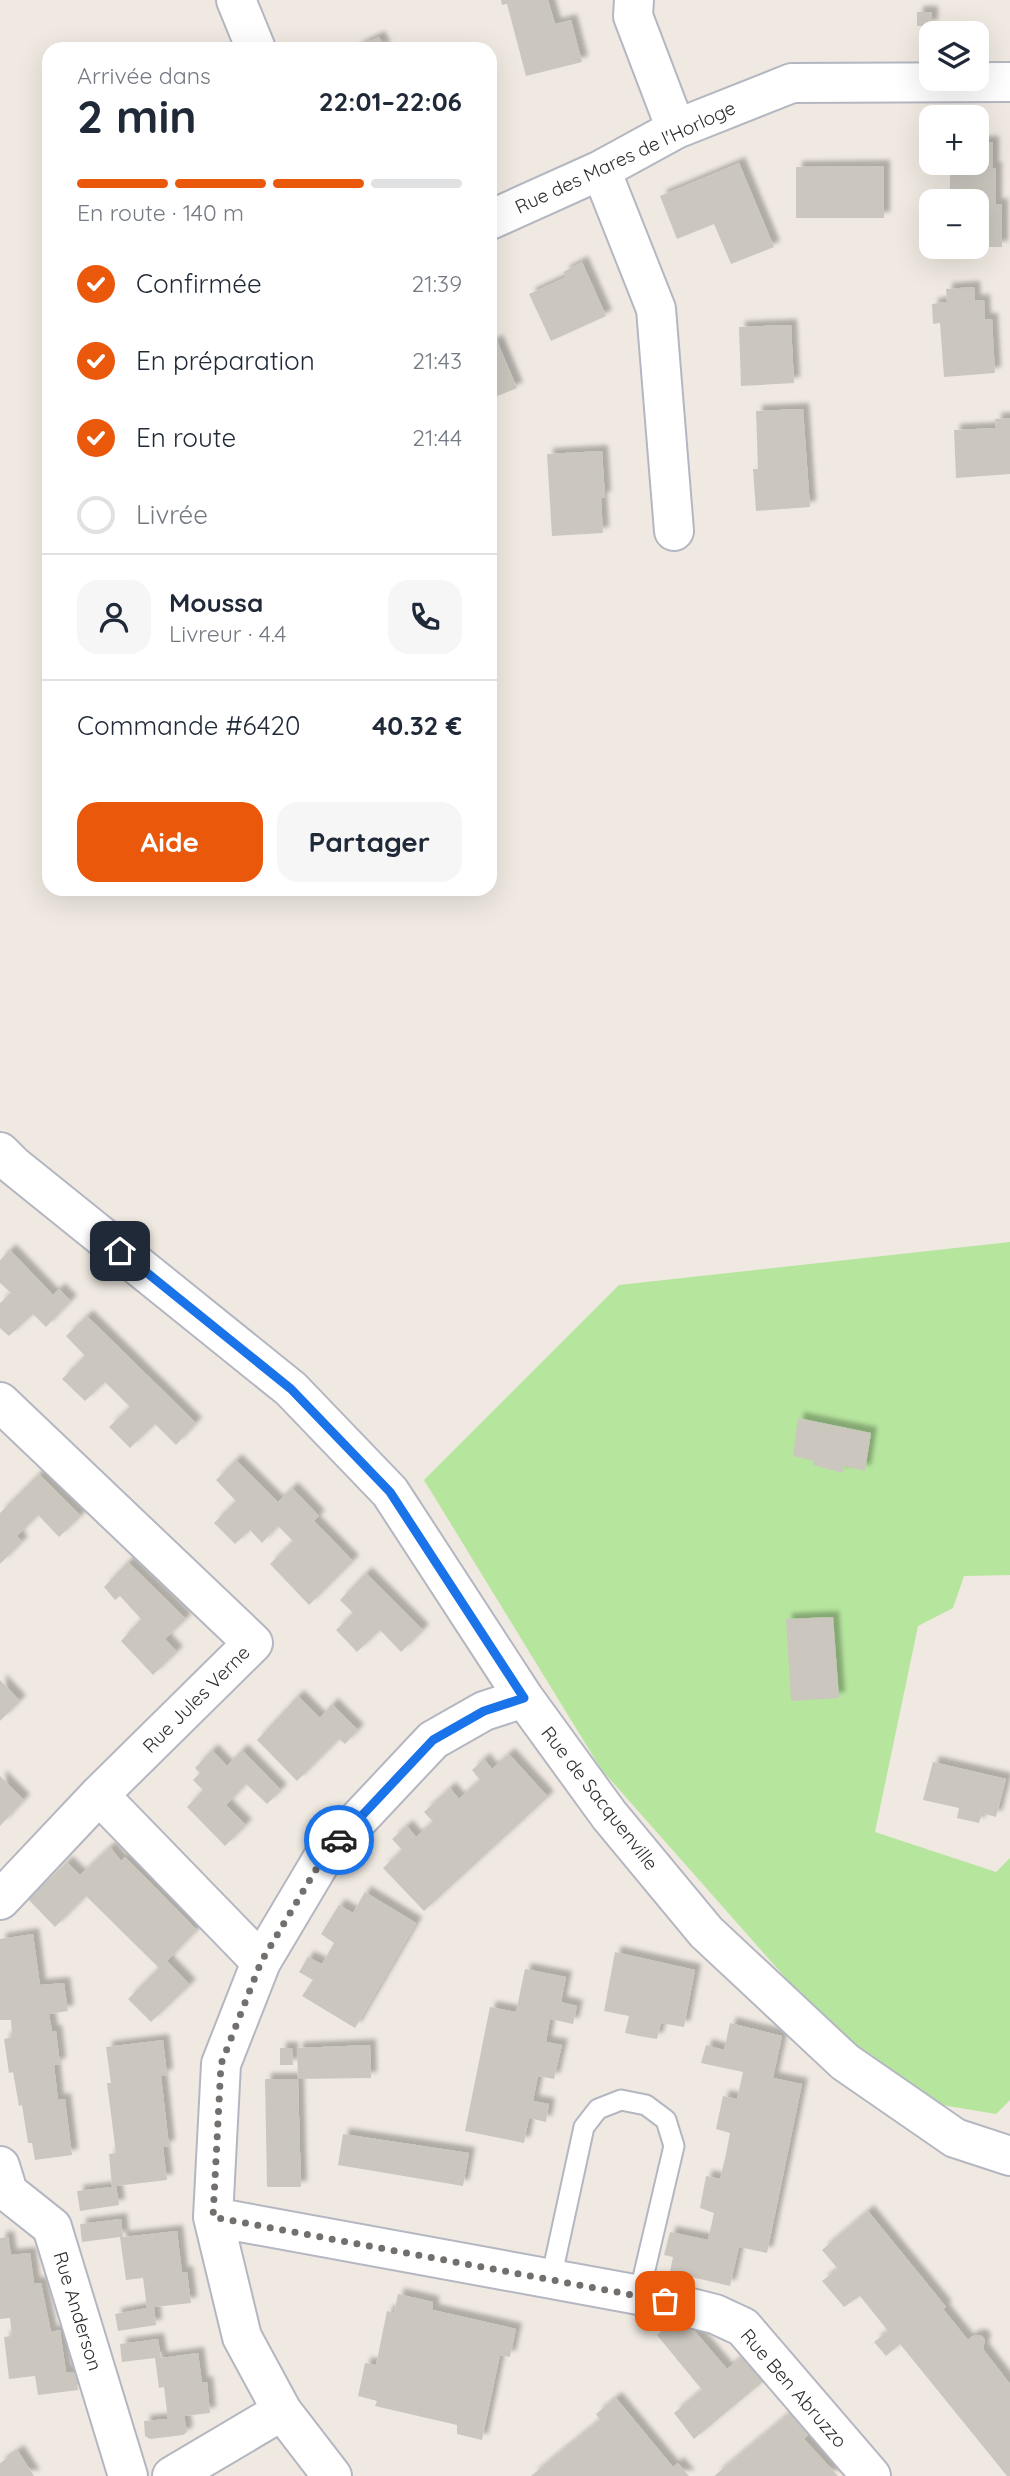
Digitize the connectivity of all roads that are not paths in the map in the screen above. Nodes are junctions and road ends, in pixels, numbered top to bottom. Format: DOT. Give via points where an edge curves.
graph roads {
  1 [pos="236,0"];
  2 [pos="634,0"];
  3 [pos="253,42"];
  4 [pos="1010,82"];
  5 [pos="676,129"];
  6 [pos="601,170"];
  7 [pos="497,217"];
  8 [pos="674,531"];
  9 [pos="0,1152"];
  10 [pos="5,1415"];
  11 [pos="524,1698"];
  12 [pos="99,1795"];
  13 [pos="0,1900"];
  14 [pos="261,1962"];
  15 [pos="1010,2156"];
  16 [pos="0,2166"];
  17 [pos="213,2217"];
  18 [pos="551,2279"];
  19 [pos="639,2295"];
  20 [pos="282,2411"];
  21 [pos="128,2476"];
  22 [pos="172,2476"];
  23 [pos="332,2476"];
  24 [pos="871,2476"];
  1 -- 3 [label="street"];
  2 -- 5 [label="street" via="633,16"];
  4 -- 5 [label="street, Rue des Mares de l'Horloge" via="792,83"];
  5 -- 6 [label="street, Rue des Mares de l'Horloge"];
  6 -- 7 [label="street, Rue des Mares de l'Horloge"];
  6 -- 8 [label="street" via="656,309"];
  9 -- 11 [label="street, Rue de Sacquenville" via="291,1389 372,1473 390,1492"];
  10 -- 12 [label="street, Rue Jules Verne" via="253,1643"];
  11 -- 14 [label="street" via="484,1711 433,1740 324,1856"];
  11 -- 15 [label="street, Rue de Sacquenville" via="609,1815 716,1941 845,2062 956,2138"];
  12 -- 13 [label="street"];
  12 -- 14 [label="street"];
  14 -- 17 [label="street" via="221,2064"];
  16 -- 21 [label="street, Rue Anderson" via="8,2192 52,2227"];
  17 -- 18 [label="street, Rue Ben Abruzzo"];
  17 -- 20 [label="street" via="242,2337"];
  18 -- 19 [label="street, Rue Ben Abruzzo"];
  18 -- 19 [label="lane" via="584,2127 598,2109 621,2100 646,2105 666,2120 674,2146"];
  19 -- 24 [label="street, Rue Ben Abruzzo" via="715,2314 743,2327"];
  20 -- 22 [label="street"];
  20 -- 23 [label="street"];
}
